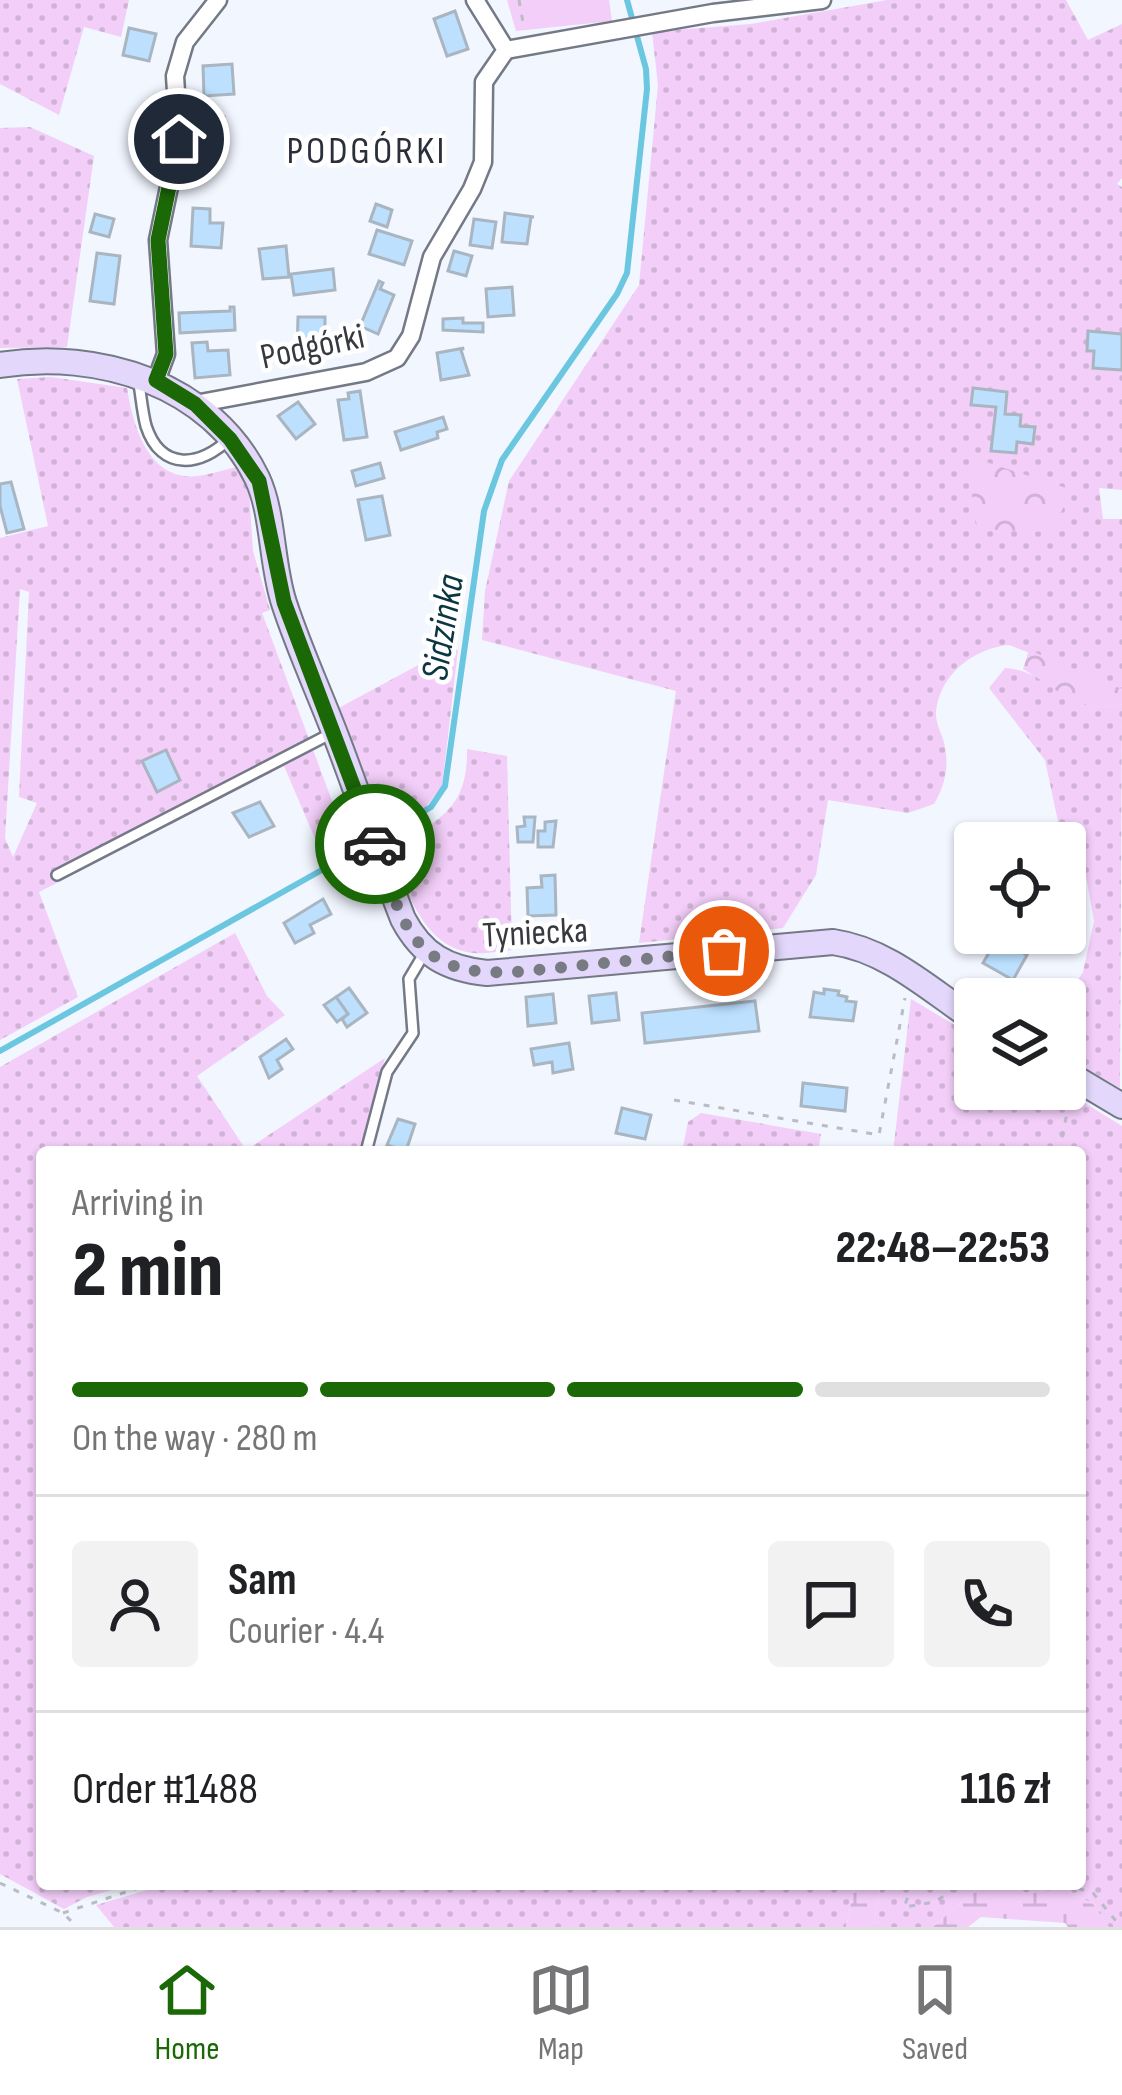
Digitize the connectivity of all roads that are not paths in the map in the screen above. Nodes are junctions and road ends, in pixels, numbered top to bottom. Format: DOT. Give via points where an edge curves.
graph roads {
  1 [pos="218,0"];
  2 [pos="475,0"];
  3 [pos="822,0"];
  4 [pos="506,50"];
  5 [pos="0,365"];
  6 [pos="147,378"];
  7 [pos="195,404"];
  8 [pos="230,439"];
  9 [pos="334,732"];
  10 [pos="57,875"];
  11 [pos="425,952"];
  12 [pos="954,1006"];
  13 [pos="1086,1085"];
  14 [pos="1122,1106"];
  15 [pos="368,1146"];
  1 -- 6 [label="street" via="184,42 175,76 179,139 158,240 166,354"];
  2 -- 4 [label="street"];
  3 -- 4 [label="street"];
  4 -- 7 [label="street, Podgórki" via="484,82 483,162 432,257 397,358 366,372"];
  5 -- 6 [label="street" via="100,366"];
  6 -- 7 [label="street"];
  6 -- 8 [label="lane" via="147,428 172,458 208,458"];
  7 -- 8 [label="street"];
  8 -- 9 [label="street" via="259,481 284,602"];
  9 -- 10 [label="lane"];
  9 -- 11 [label="street" via="403,919"];
  11 -- 12 [label="street, Tyniecka" via="487,974 833,942 873,952"];
  11 -- 15 [label="lane" via="409,979 413,1033 387,1072"];
  13 -- 14 [label="street"];
}
